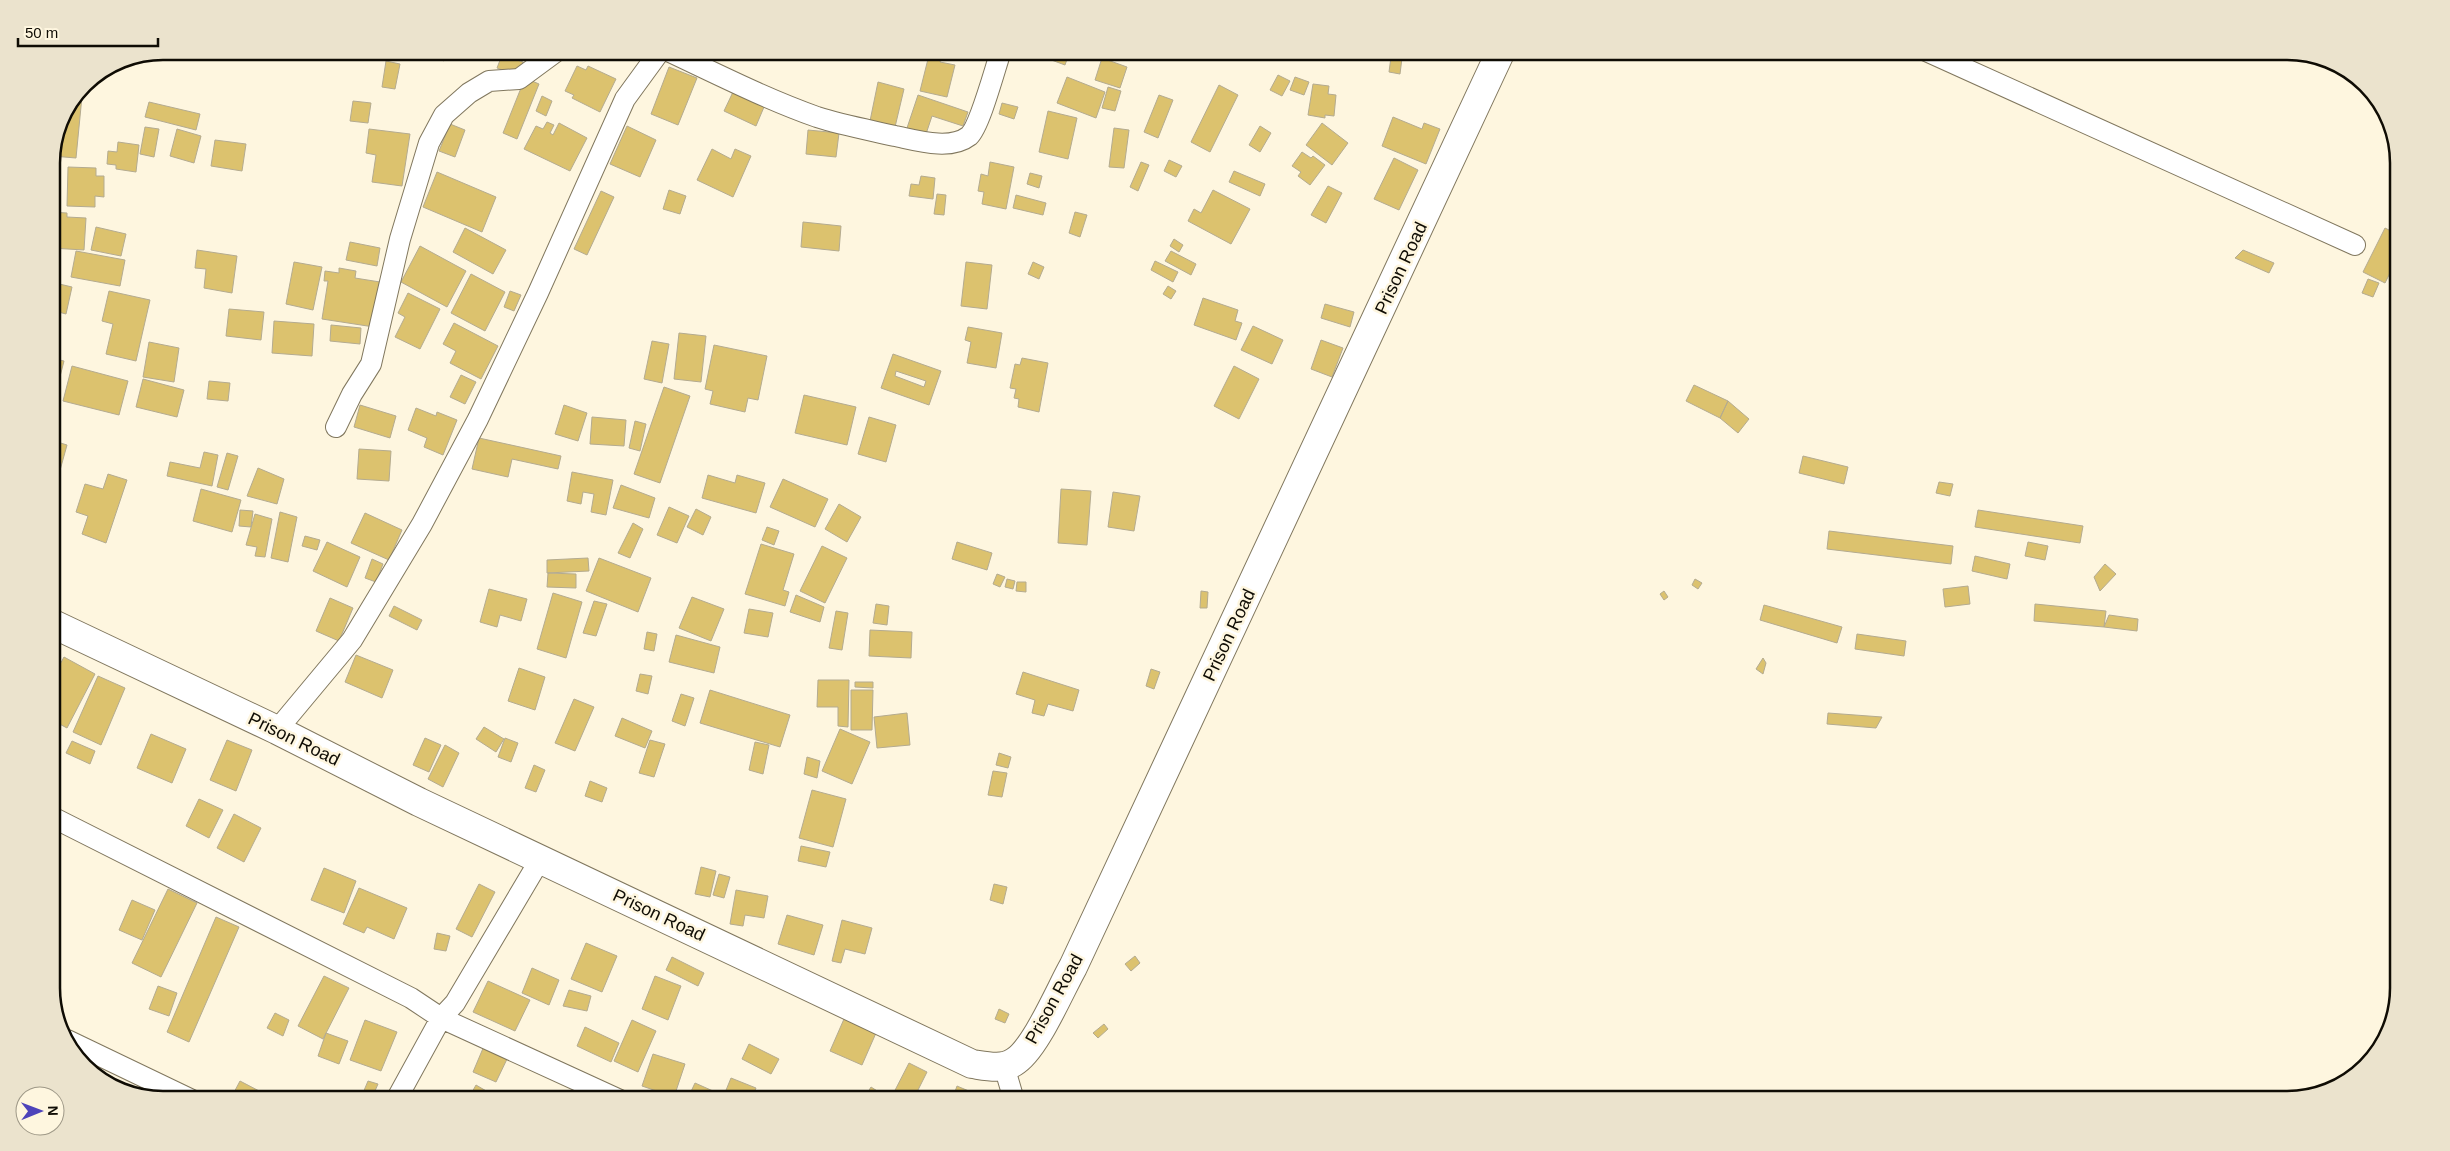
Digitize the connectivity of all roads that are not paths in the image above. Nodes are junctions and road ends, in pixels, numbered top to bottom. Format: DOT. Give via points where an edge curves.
graph roads {
  1 [pos="545,60"];
  2 [pos="653,60"];
  3 [pos="687,60"];
  4 [pos="999,60"];
  5 [pos="1497,60"];
  6 [pos="1946,60"];
  7 [pos="2355,245"];
  8 [pos="336,427"];
  9 [pos="60,627"];
  10 [pos="277,730"];
  11 [pos="60,821"];
  12 [pos="541,858"];
  13 [pos="441,1018"];
  14 [pos="77,1045"];
  15 [pos="1004,1066"];
  16 [pos="173,1091"];
  17 [pos="401,1091"];
  18 [pos="600,1091"];
  19 [pos="1011,1091"];
  1 -- 8 [label="street" via="519,79 489,81 469,92 444,115 429,143 400,239 371,364"];
  2 -- 10 [label="street" via="624,99 538,293 478,419 422,524 352,640"];
  3 -- 4 [label="street" via="770,99 818,117 936,143 954,142 968,136 976,125"];
  5 -- 15 [label="street, Prison Road" via="1073,967 1030,1046 1013,1063"];
  6 -- 7 [label="street"];
  9 -- 10 [label="street, Prison Road"];
  10 -- 12 [label="street, Prison Road" via="419,802"];
  11 -- 13 [label="street" via="411,998"];
  12 -- 13 [label="street" via="455,1003"];
  12 -- 15 [label="street, Prison Road" via="972,1064"];
  13 -- 17 [label="street"];
  13 -- 18 [label="street"];
  14 -- 16 [label="street"];
  15 -- 19 [label="street"];
}
